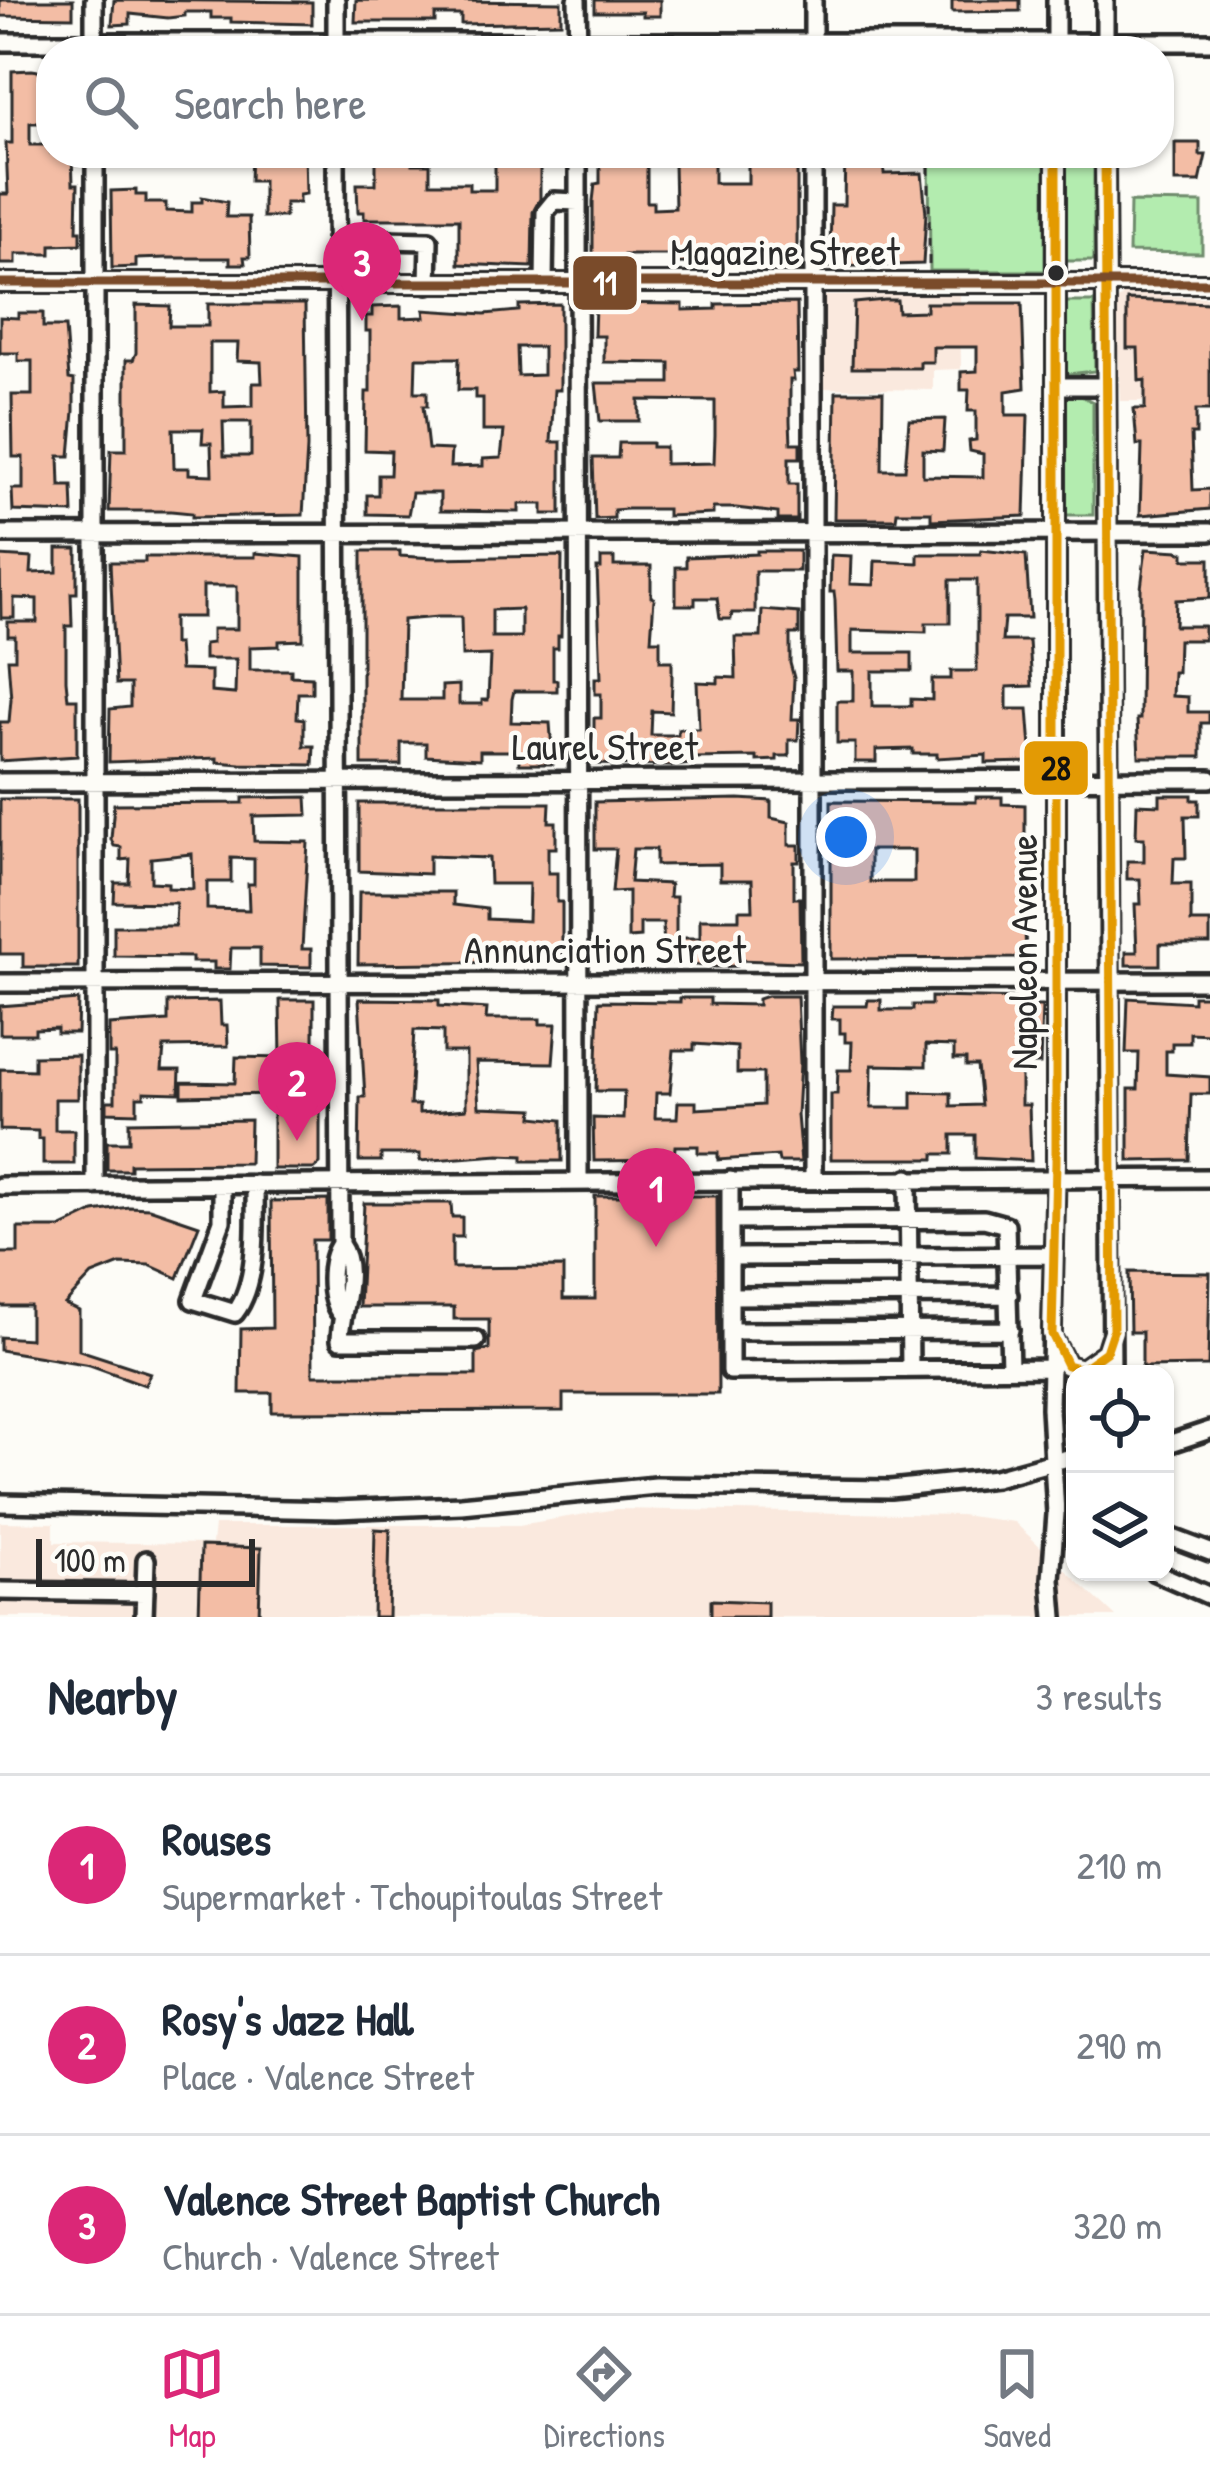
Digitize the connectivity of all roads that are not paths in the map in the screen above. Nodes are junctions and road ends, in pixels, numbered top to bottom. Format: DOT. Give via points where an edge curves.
graph roads {
  1 [pos="94,0"];
  2 [pos="336,0"];
  3 [pos="578,0"];
  4 [pos="813,0"];
  5 [pos="1056,0"];
  6 [pos="1105,0"];
  7 [pos="94,36"];
  8 [pos="336,36"];
  9 [pos="578,36"];
  10 [pos="813,36"];
  11 [pos="1056,36"];
  12 [pos="1105,36"];
  13 [pos="0,42"];
  14 [pos="1210,42"];
  15 [pos="1174,43"];
  16 [pos="36,44"];
  17 [pos="95,168"];
  18 [pos="336,168"];
  19 [pos="578,168"];
  20 [pos="813,168"];
  21 [pos="1056,168"];
  22 [pos="1106,168"];
  23 [pos="578,202"];
  24 [pos="336,239"];
  25 [pos="94,283"];
  26 [pos="1210,283"];
  27 [pos="0,284"];
  28 [pos="336,284"];
  29 [pos="428,284"];
  30 [pos="544,284"];
  31 [pos="578,284"];
  32 [pos="814,284"];
  33 [pos="1106,284"];
  34 [pos="1056,285"];
  35 [pos="1056,386"];
  36 [pos="1106,386"];
  37 [pos="578,532"];
  38 [pos="812,532"];
  39 [pos="1056,532"];
  40 [pos="1107,532"];
  41 [pos="1210,532"];
  42 [pos="94,533"];
  43 [pos="336,533"];
  44 [pos="0,534"];
  45 [pos="579,779"];
  46 [pos="1056,779"];
  47 [pos="1108,779"];
  48 [pos="1210,779"];
  49 [pos="813,780"];
  50 [pos="335,781"];
  51 [pos="0,782"];
  52 [pos="94,782"];
  53 [pos="578,981"];
  54 [pos="1109,981"];
  55 [pos="1210,981"];
  56 [pos="812,982"];
  57 [pos="1056,982"];
  58 [pos="0,983"];
  59 [pos="95,983"];
  60 [pos="337,983"];
  61 [pos="908,1178"];
  62 [pos="1056,1178"];
  63 [pos="1210,1178"];
  64 [pos="813,1179"];
  65 [pos="1111,1179"];
  66 [pos="730,1180"];
  67 [pos="579,1182"];
  68 [pos="339,1183"];
  69 [pos="222,1184"];
  70 [pos="255,1184"];
  71 [pos="0,1186"];
  72 [pos="94,1186"];
  73 [pos="908,1220"];
  74 [pos="730,1221"];
  75 [pos="909,1255"];
  76 [pos="1054,1255"];
  77 [pos="1009,1256"];
  78 [pos="730,1257"];
  79 [pos="909,1295"];
  80 [pos="1010,1295"];
  81 [pos="730,1296"];
  82 [pos="730,1330"];
  83 [pos="1010,1330"];
  84 [pos="909,1331"];
  85 [pos="1113,1331"];
  86 [pos="1052,1334"];
  87 [pos="476,1340"];
  88 [pos="1112,1365"];
  89 [pos="1010,1368"];
  90 [pos="1052,1368"];
  91 [pos="910,1369"];
  92 [pos="1210,1429"];
  93 [pos="1174,1434"];
  94 [pos="1174,1442"];
  95 [pos="1066,1459"];
  96 [pos="1050,1463"];
  97 [pos="1054,1496"];
  98 [pos="1066,1500"];
  99 [pos="0,1503"];
  100 [pos="1174,1538"];
  101 [pos="1210,1552"];
  102 [pos="146,1560"];
  103 [pos="1174,1580"];
  104 [pos="0,1591"];
  105 [pos="145,1593"];
  106 [pos="1210,1596"];
  107 [pos="144,1617"];
  108 [pos="1054,1617"];
  1 -- 7 [label="street"];
  2 -- 8 [label="street"];
  3 -- 9 [label="street"];
  4 -- 10 [label="street"];
  5 -- 11 [label="street"];
  6 -- 12 [label="street"];
  13 -- 16 [label="street"];
  14 -- 15 [label="street"];
  17 -- 25 [label="street"];
  18 -- 24 [label="street"];
  19 -- 23 [label="street"];
  20 -- 32 [label="street"];
  21 -- 34 [label="street, Napoleon Avenue"];
  22 -- 33 [label="street"];
  23 -- 30 [label="street" via="548,204"];
  23 -- 31 [label="street"];
  24 -- 28 [label="street"];
  24 -- 29 [label="street" via="429,241"];
  25 -- 27 [label="street, Magazine Street"];
  25 -- 28 [label="street, Magazine Street"];
  25 -- 42 [label="street"];
  26 -- 33 [label="street, Magazine Street"];
  28 -- 29 [label="street, Magazine Street"];
  28 -- 43 [label="street"];
  29 -- 30 [label="street, Magazine Street"];
  30 -- 31 [label="street, Magazine Street"];
  31 -- 32 [label="street, Magazine Street"];
  31 -- 37 [label="street"];
  32 -- 34 [label="street, Magazine Street"];
  32 -- 38 [label="street"];
  33 -- 34 [label="street, Magazine Street"];
  33 -- 36 [label="street"];
  34 -- 35 [label="street, Napoleon Avenue"];
  35 -- 36 [label="street"];
  35 -- 39 [label="street, Napoleon Avenue"];
  36 -- 40 [label="street"];
  37 -- 38 [label="street"];
  37 -- 43 [label="street"];
  37 -- 45 [label="street"];
  38 -- 39 [label="street"];
  38 -- 49 [label="street"];
  39 -- 40 [label="street"];
  39 -- 46 [label="street, Napoleon Avenue"];
  40 -- 41 [label="street"];
  40 -- 47 [label="street"];
  42 -- 43 [label="street"];
  42 -- 44 [label="street"];
  42 -- 52 [label="street"];
  43 -- 50 [label="street"];
  45 -- 49 [label="street, Laurel Street"];
  45 -- 50 [label="street, Laurel Street"];
  45 -- 53 [label="street"];
  46 -- 47 [label="street, Laurel Street"];
  46 -- 49 [label="street, Laurel Street"];
  46 -- 57 [label="street, Napoleon Avenue"];
  47 -- 48 [label="street, Laurel Street"];
  47 -- 54 [label="street"];
  49 -- 56 [label="street"];
  50 -- 52 [label="street, Laurel Street"];
  50 -- 60 [label="street"];
  51 -- 52 [label="street, Laurel Street"];
  52 -- 59 [label="street"];
  53 -- 56 [label="street, Annunciation Street"];
  53 -- 60 [label="street, Annunciation Street"];
  53 -- 67 [label="street"];
  54 -- 55 [label="street, Annunciation Street"];
  54 -- 57 [label="street, Annunciation Street"];
  54 -- 65 [label="street"];
  56 -- 57 [label="street, Annunciation Street"];
  56 -- 64 [label="street"];
  57 -- 62 [label="street, Napoleon Avenue"];
  58 -- 59 [label="street, Annunciation Street"];
  59 -- 60 [label="street, Annunciation Street"];
  59 -- 72 [label="street"];
  60 -- 68 [label="street"];
  61 -- 62 [label="street"];
  61 -- 64 [label="street"];
  61 -- 73 [label="street"];
  62 -- 65 [label="street"];
  62 -- 76 [label="street, Napoleon Avenue"];
  63 -- 65 [label="street"];
  64 -- 66 [label="street"];
  65 -- 85 [label="street"];
  66 -- 67 [label="street"];
  66 -- 74 [label="street"];
  67 -- 68 [label="street"];
  68 -- 70 [label="street"];
  68 -- 87 [label="street" via="333,1304 340,1340"];
  69 -- 70 [label="street"];
  69 -- 70 [label="street" via="222,1221 193,1300 235,1313 245,1300"];
  69 -- 72 [label="street"];
  71 -- 72 [label="street"];
  73 -- 74 [label="street"];
  73 -- 75 [label="street"];
  73 -- 77 [label="street" via="994,1220 1006,1226"];
  74 -- 78 [label="street"];
  75 -- 77 [label="street"];
  75 -- 78 [label="street"];
  75 -- 79 [label="street"];
  76 -- 77 [label="street"];
  76 -- 86 [label="street, Napoleon Avenue"];
  77 -- 80 [label="street"];
  78 -- 81 [label="street"];
  79 -- 80 [label="street"];
  79 -- 81 [label="street"];
  79 -- 84 [label="street"];
  80 -- 83 [label="street"];
  81 -- 82 [label="street"];
  82 -- 84 [label="street"];
  82 -- 91 [label="street" via="730,1371"];
  83 -- 84 [label="street"];
  83 -- 89 [label="street"];
  84 -- 91 [label="street"];
  85 -- 86 [label="street" via="1106,1352 1082,1369 1067,1365"];
  85 -- 88 [label="street"];
  86 -- 90 [label="street, Napoleon Avenue"];
  89 -- 90 [label="street"];
  89 -- 91 [label="street"];
  90 -- 96 [label="street, Napoleon Avenue"];
  92 -- 93 [label="street"];
  92 -- 94 [label="street"];
  95 -- 96 [label="street"];
  96 -- 97 [label="street, Napoleon Avenue"];
  96 -- 99 [label="street" via="926,1487 656,1486 392,1509"];
  97 -- 98 [label="street"];
  97 -- 108 [label="street, Napoleon Avenue"];
  100 -- 101 [label="street"];
  102 -- 105 [label="street"];
  103 -- 106 [label="street"];
  104 -- 105 [label="street"];
  105 -- 107 [label="street"];
}
